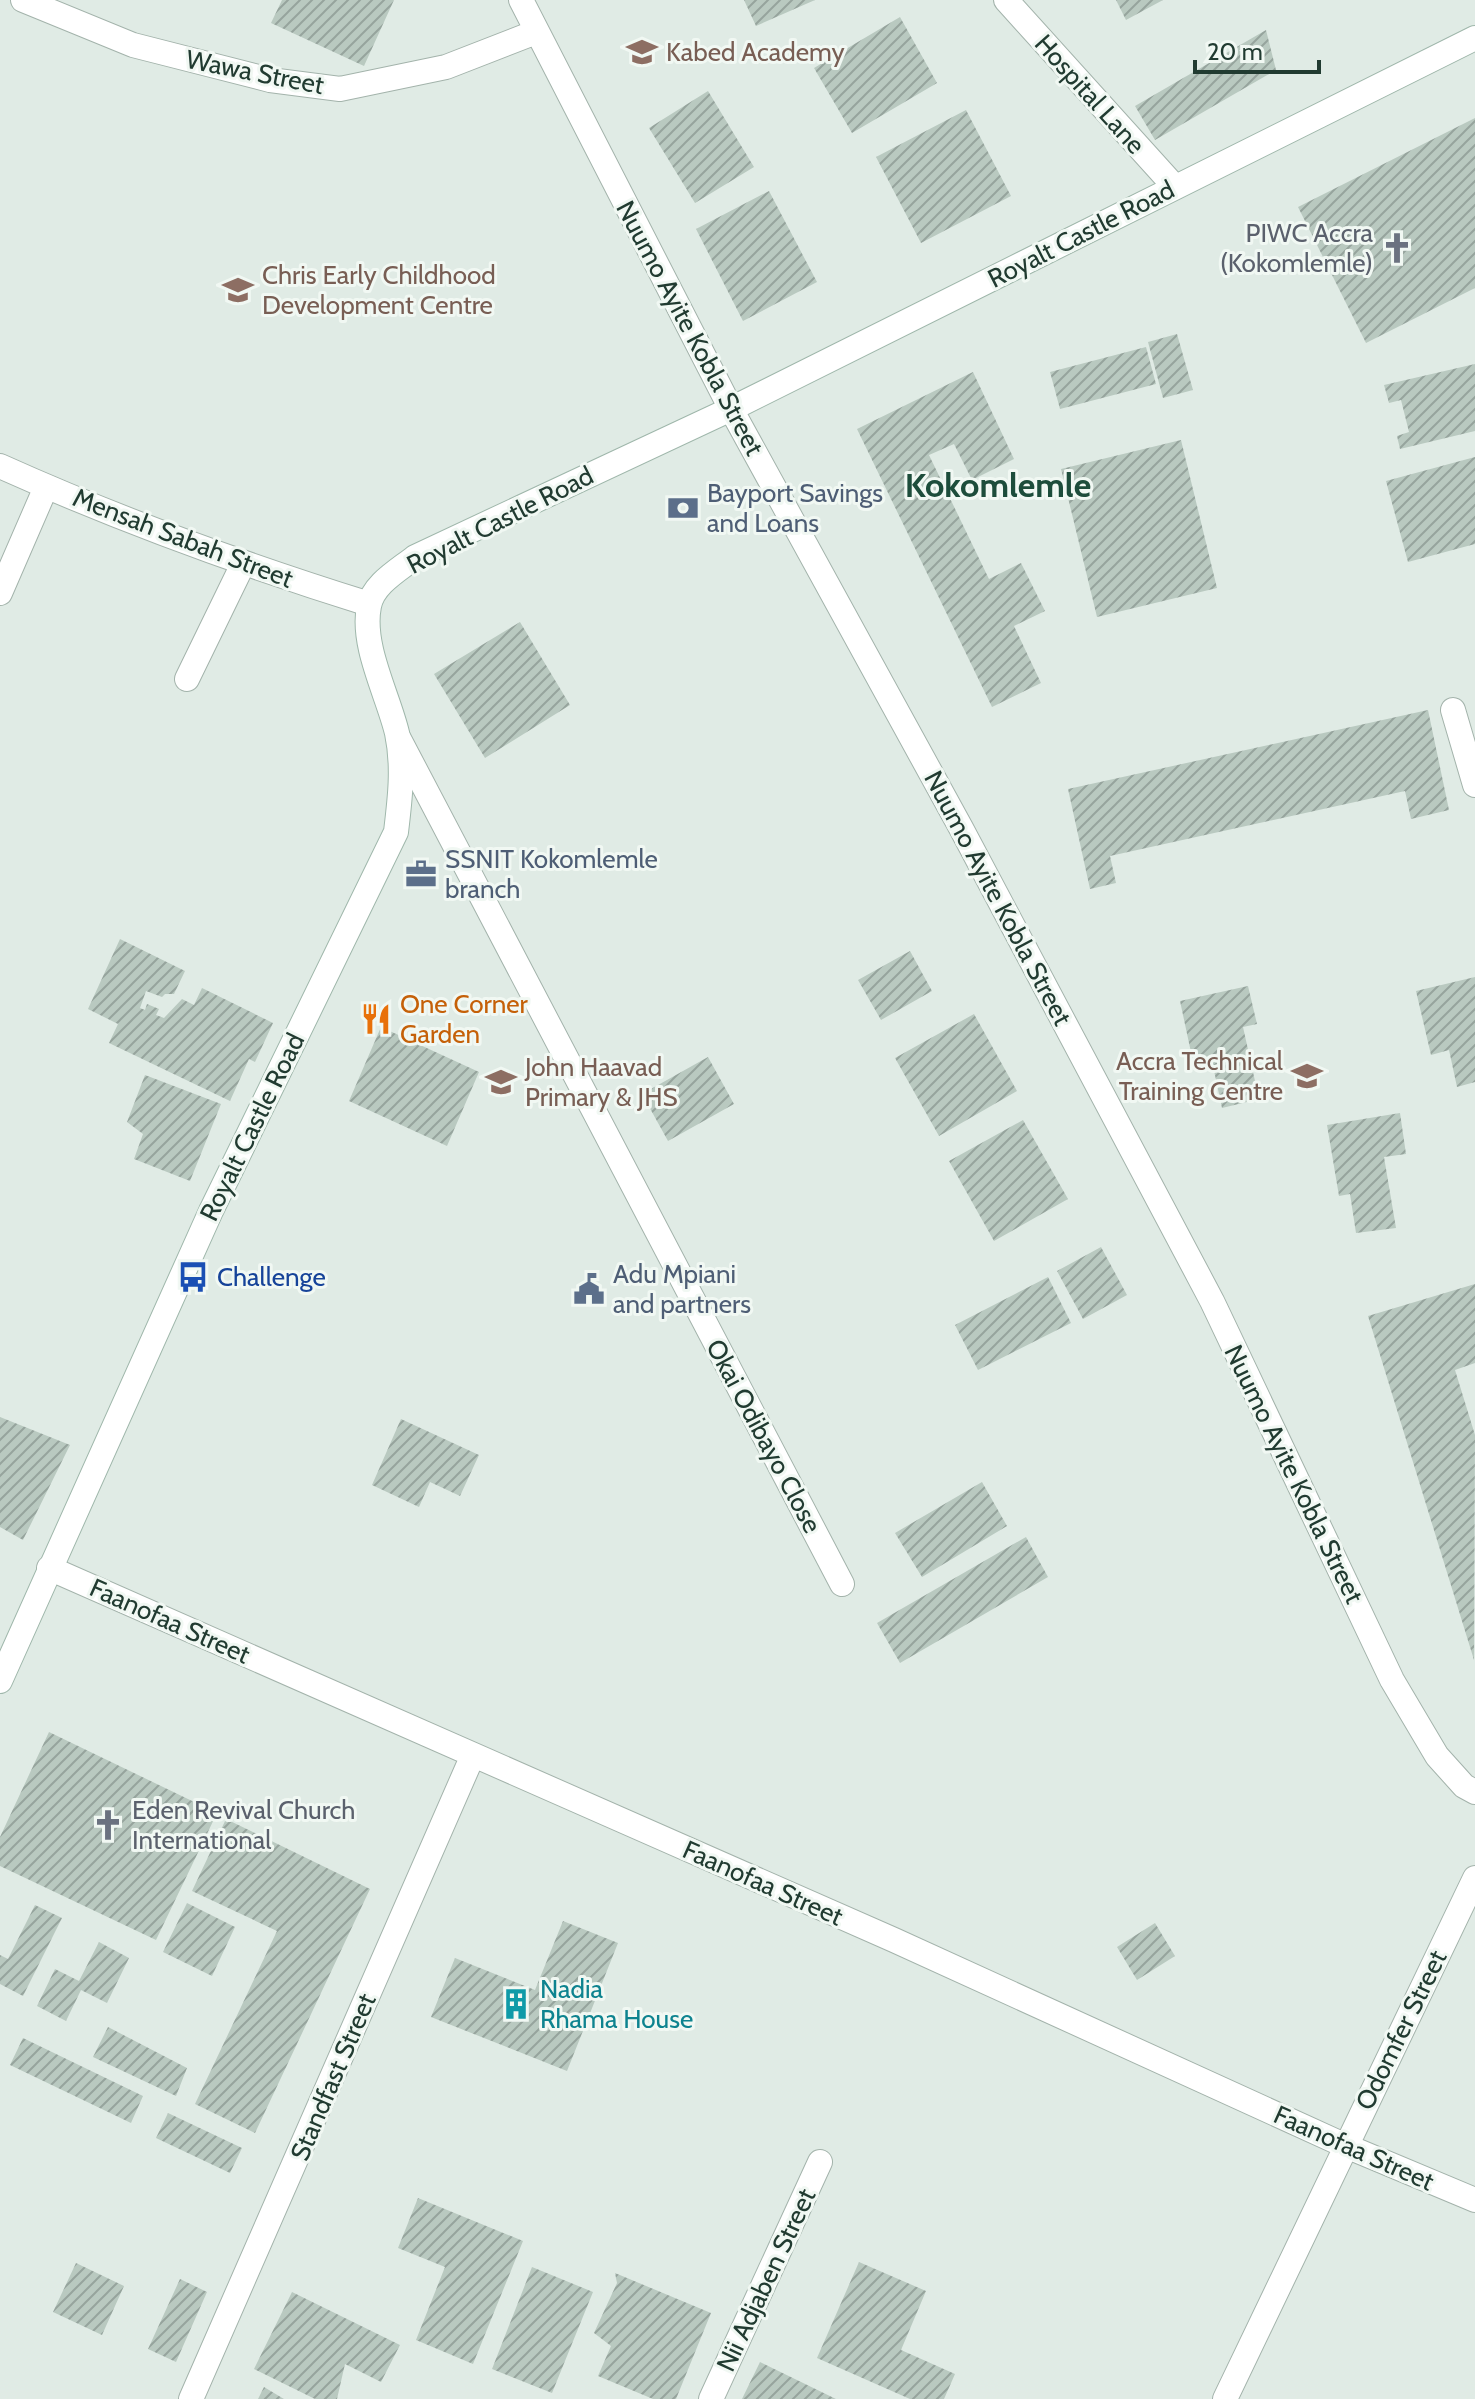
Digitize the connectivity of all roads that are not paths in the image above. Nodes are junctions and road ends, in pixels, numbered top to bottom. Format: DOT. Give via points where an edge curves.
graph roads {
  1 [pos="23,0"];
  2 [pos="521,0"];
  3 [pos="1006,0"];
  4 [pos="536,32"];
  5 [pos="1475,38"];
  6 [pos="1175,187"];
  7 [pos="731,409"];
  8 [pos="0,466"];
  9 [pos="46,487"];
  10 [pos="243,564"];
  11 [pos="0,593"];
  12 [pos="369,604"];
  13 [pos="187,679"];
  14 [pos="1453,710"];
  15 [pos="397,734"];
  16 [pos="1475,785"];
  17 [pos="49,1568"];
  18 [pos="842,1584"];
  19 [pos="0,1681"];
  20 [pos="473,1755"];
  21 [pos="1475,1792"];
  22 [pos="1475,1878"];
  23 [pos="1346,2146"];
  24 [pos="820,2162"];
  25 [pos="1475,2200"];
  26 [pos="191,2399"];
  27 [pos="711,2399"];
  28 [pos="1225,2399"];
  1 -- 4 [label="street, Wawa Street" via="133,45 270,80 340,89 446,67"];
  2 -- 4 [label="street, Nuumo Ayite Kobla Street"];
  3 -- 6 [label="street, Hospital Lane"];
  4 -- 7 [label="street, Nuumo Ayite Kobla Street"];
  5 -- 6 [label="street, Royalt Castle Road"];
  6 -- 7 [label="street, Royalt Castle Road"];
  7 -- 12 [label="street, Royalt Castle Road" via="415,557 377,587"];
  7 -- 21 [label="street, Nuumo Ayite Kobla Street" via="1212,1301 1392,1680 1437,1756"];
  8 -- 9 [label="street, Mensah Sabah Street"];
  9 -- 10 [label="street, Mensah Sabah Street"];
  9 -- 11 [label="street"];
  10 -- 12 [label="street, Mensah Sabah Street"];
  10 -- 13 [label="street"];
  12 -- 15 [label="street, Royalt Castle Road" via="368,628"];
  14 -- 16 [label="street"];
  15 -- 17 [label="street, Royalt Castle Road" via="402,789 396,832 211,1211"];
  15 -- 18 [label="street, Okai Odibayo Close"];
  17 -- 19 [label="street, Royalt Castle Road"];
  17 -- 20 [label="street, Faanofaa Street"];
  20 -- 23 [label="street, Faanofaa Street"];
  20 -- 26 [label="street, Standfast Street"];
  22 -- 23 [label="street, Odomfer Street"];
  23 -- 25 [label="street, Faanofaa Street"];
  23 -- 28 [label="street, Odomfer Street"];
  24 -- 27 [label="street, Nii Adjaben Street"];
}
